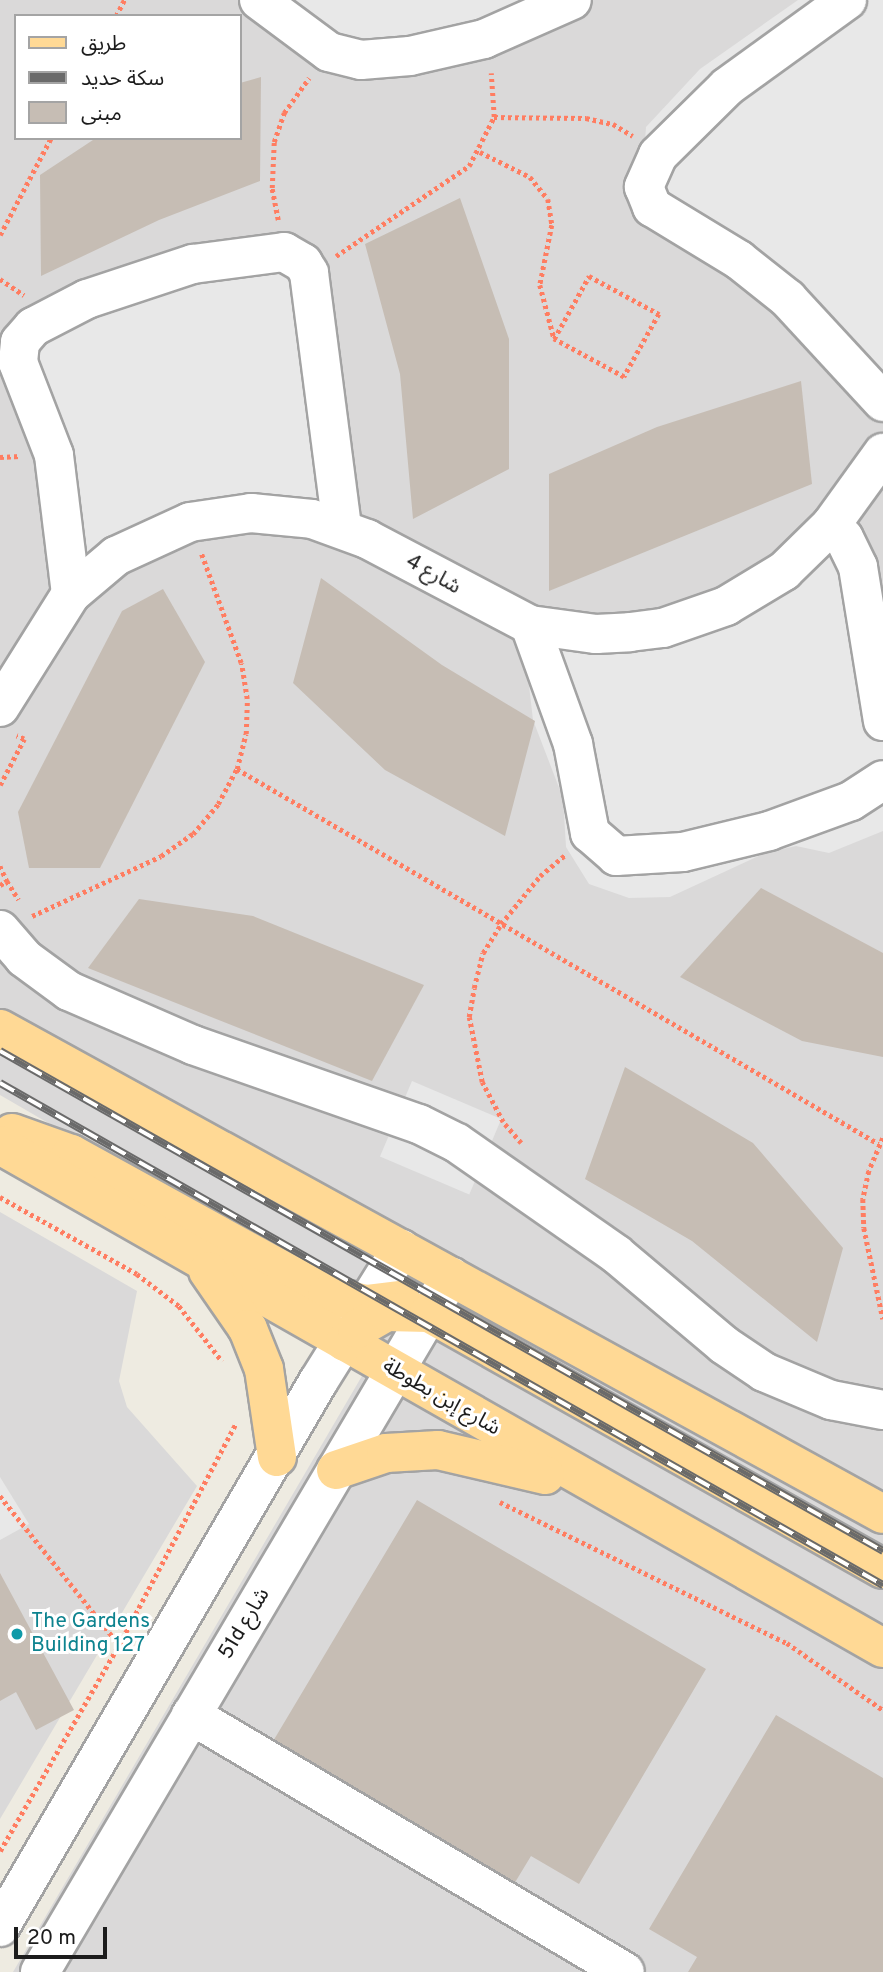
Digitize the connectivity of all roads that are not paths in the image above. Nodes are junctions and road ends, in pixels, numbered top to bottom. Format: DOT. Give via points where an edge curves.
graph roads {
  1 [pos="259,0"];
  2 [pos="572,0"];
  3 [pos="847,0"];
  4 [pos="883,402"];
  5 [pos="883,453"];
  6 [pos="831,525"];
  7 [pos="342,528"];
  8 [pos="71,594"];
  9 [pos="530,625"];
  10 [pos="6,720"];
  11 [pos="883,721"];
  12 [pos="883,780"];
  13 [pos="0,930"];
  14 [pos="0,1029"];
  15 [pos="0,1132"];
  16 [pos="0,1145"];
  17 [pos="401,1249"];
  18 [pos="198,1258"];
  19 [pos="451,1276"];
  20 [pos="366,1304"];
  21 [pos="429,1313"];
  22 [pos="345,1342"];
  23 [pos="395,1371"];
  24 [pos="883,1410"];
  25 [pos="277,1457"];
  26 [pos="337,1470"];
  27 [pos="596,1488"];
  28 [pos="882,1513"];
  29 [pos="883,1569"];
  30 [pos="883,1648"];
  31 [pos="191,1714"];
  32 [pos="0,1927"];
  33 [pos="40,1972"];
  34 [pos="625,1972"];
  1 -- 2 [label="street" via="329,52 361,60 410,56 484,39"];
  3 -- 4 [label="street" via="746,71 658,155 644,187 652,207 763,278"];
  5 -- 6 [label="street, شارع 4"];
  6 -- 9 [label="street, شارع 4" via="784,571 726,606 695,618 663,628 596,634"];
  6 -- 11 [label="street" via="844,538 858,567"];
  7 -- 8 [label="street, شارع 4" via="292,516 251,513 190,522 116,556"];
  7 -- 8 [label="street" via="296,263 230,257 157,274 87,299 25,334 18,362 54,455"];
  7 -- 9 [label="street, شارع 4"];
  8 -- 10 [label="street, شارع 4"];
  9 -- 12 [label="street" via="573,744 590,833 616,856 683,852 810,817 871,791"];
  13 -- 24 [label="street" via="33,966 78,995 216,1054 419,1124 457,1143 616,1254 743,1359 808,1393"];
  14 -- 17 [label="main road"];
  15 -- 20 [label="main road" via="71,1154 327,1295"];
  16 -- 18 [label="main road, شارع إبن بطوطة"];
  17 -- 19 [label="main road"];
  17 -- 20 [label="street"];
  18 -- 22 [label="main road, شارع إبن بطوطة"];
  18 -- 25 [label="main road" via="243,1320 264,1369"];
  19 -- 20 [label="main road" via="425,1292"];
  19 -- 21 [label="street, 51d شارع"];
  19 -- 28 [label="main road"];
  20 -- 22 [label="street"];
  21 -- 22 [label="main road" via="386,1312 356,1329"];
  21 -- 23 [label="street, 51d شارع"];
  21 -- 29 [label="main road"];
  22 -- 23 [label="main road, شارع إبن بطوطة"];
  22 -- 25 [label="street"];
  23 -- 26 [label="street, 51d شارع"];
  23 -- 27 [label="main road, شارع إبن بطوطة"];
  25 -- 32 [label="street"];
  26 -- 27 [label="main road" via="386,1453 438,1450"];
  26 -- 31 [label="street, 51d شارع"];
  27 -- 30 [label="main road, شارع إبن بطوطة"];
  31 -- 33 [label="street, 51d شارع"];
  31 -- 34 [label="street"];
}
